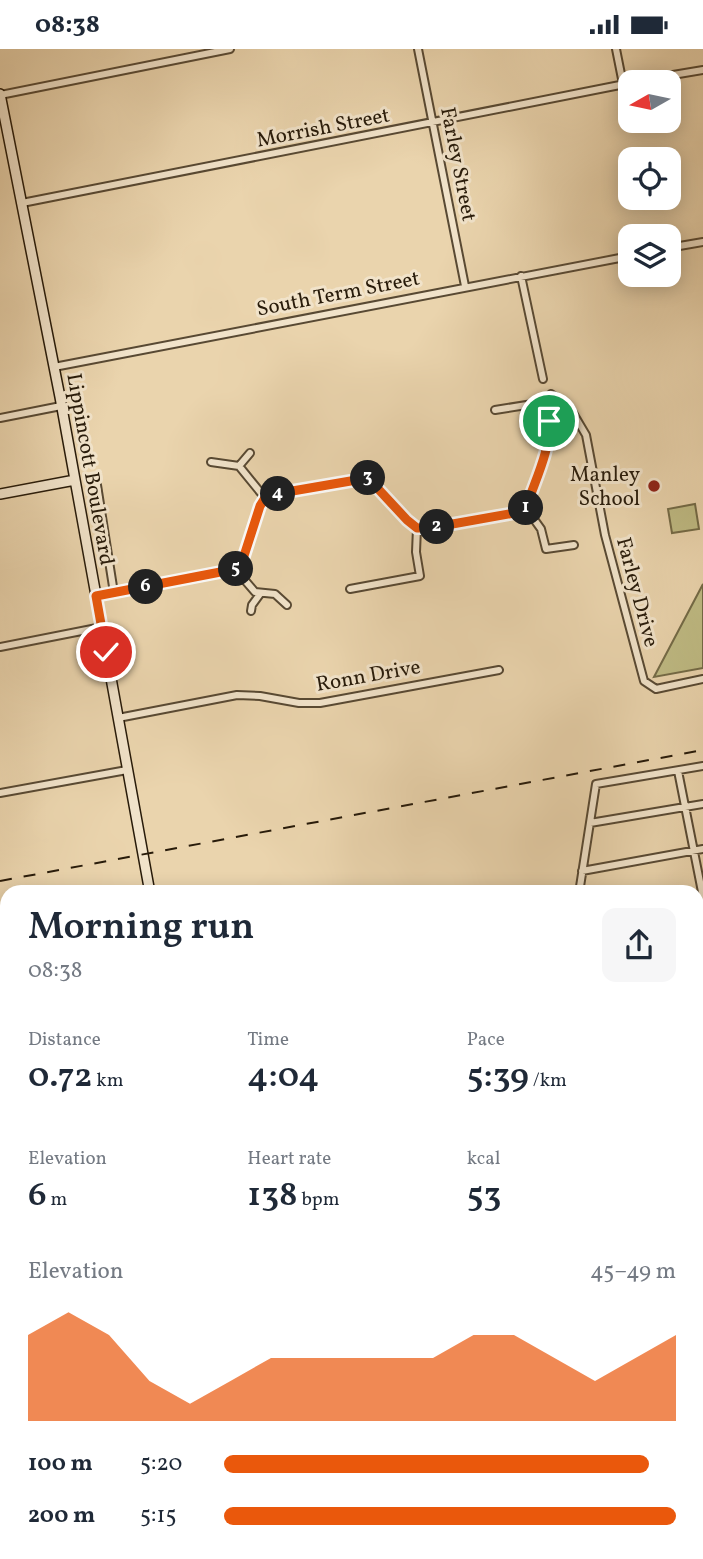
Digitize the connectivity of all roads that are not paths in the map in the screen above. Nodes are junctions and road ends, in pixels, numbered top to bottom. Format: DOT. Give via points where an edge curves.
graph roads {
  1 [pos="230,49"];
  2 [pos="418,49"];
  3 [pos="616,49"];
  4 [pos="623,70"];
  5 [pos="703,70"];
  6 [pos="681,74"];
  7 [pos="618,85"];
  8 [pos="0,94"];
  9 [pos="433,123"];
  10 [pos="4,130"];
  11 [pos="22,203"];
  12 [pos="703,242"];
  13 [pos="681,246"];
  14 [pos="618,258"];
  15 [pos="521,277"];
  16 [pos="465,286"];
  17 [pos="54,367"];
  18 [pos="543,379"];
  19 [pos="551,394"];
  20 [pos="61,406"];
  21 [pos="495,410"];
  22 [pos="0,418"];
  23 [pos="250,453"];
  24 [pos="211,462"];
  25 [pos="239,466"];
  26 [pos="75,480"];
  27 [pos="96,485"];
  28 [pos="0,494"];
  29 [pos="265,498"];
  30 [pos="526,508"];
  31 [pos="417,528"];
  32 [pos="574,545"];
  33 [pos="236,569"];
  34 [pos="349,589"];
  35 [pos="114,593"];
  36 [pos="257,593"];
  37 [pos="96,596"];
  38 [pos="287,605"];
  39 [pos="251,611"];
  40 [pos="102,627"];
  41 [pos="0,647"];
  42 [pos="499,670"];
  43 [pos="703,679"];
  44 [pos="118,717"];
  45 [pos="703,766"];
  46 [pos="127,770"];
  47 [pos="678,771"];
  48 [pos="0,793"];
  49 [pos="703,804"];
  50 [pos="685,806"];
  51 [pos="590,823"];
  52 [pos="699,849"];
  53 [pos="582,871"];
  54 [pos="149,885"];
  55 [pos="580,885"];
  56 [pos="702,885"];
  1 -- 8 [label="street"];
  2 -- 9 [label="street, Farley Street"];
  3 -- 4 [label="street"];
  5 -- 6 [label="street, Morrish Street"];
  7 -- 9 [label="street, Morrish Street"];
  8 -- 10 [label="street, Lippincott Boulevard"];
  9 -- 11 [label="street, Morrish Street"];
  9 -- 16 [label="street, Farley Street"];
  10 -- 11 [label="street, Lippincott Boulevard"];
  11 -- 17 [label="street, Lippincott Boulevard"];
  12 -- 13 [label="street"];
  14 -- 15 [label="street, South Term Street"];
  15 -- 16 [label="street, South Term Street"];
  15 -- 18 [label="street"];
  16 -- 17 [label="street, South Term Street"];
  17 -- 20 [label="street, Lippincott Boulevard"];
  19 -- 43 [label="street, Farley Drive" via="570,408 586,435 605,535 644,681 656,689"];
  20 -- 22 [label="street"];
  20 -- 26 [label="street, Lippincott Boulevard"];
  21 -- 30 [label="street" via="539,403 545,408 550,434"];
  23 -- 25 [label="street"];
  24 -- 25 [label="street"];
  25 -- 29 [label="street"];
  26 -- 28 [label="street"];
  26 -- 37 [label="street, Lippincott Boulevard"];
  27 -- 35 [label="street"];
  29 -- 31 [label="street" via="368,478"];
  29 -- 33 [label="street"];
  30 -- 31 [label="street"];
  30 -- 32 [label="street" via="541,529 546,549"];
  31 -- 34 [label="street" via="420,576"];
  33 -- 35 [label="street"];
  33 -- 36 [label="street"];
  35 -- 37 [label="street"];
  36 -- 38 [label="street" via="275,594"];
  36 -- 39 [label="street"];
  37 -- 40 [label="street, Lippincott Boulevard"];
  40 -- 41 [label="street"];
  40 -- 44 [label="street, Lippincott Boulevard"];
  42 -- 44 [label="street, Ronn Drive" via="320,703 237,695"];
  44 -- 46 [label="street, Lippincott Boulevard"];
  45 -- 47 [label="street"];
  46 -- 48 [label="street"];
  46 -- 54 [label="street, Lippincott Boulevard"];
  47 -- 50 [label="street"];
  47 -- 51 [label="street" via="596,784"];
  49 -- 50 [label="street"];
  50 -- 51 [label="street"];
  50 -- 52 [label="street"];
  51 -- 53 [label="street"];
  52 -- 53 [label="street"];
  52 -- 56 [label="street"];
  53 -- 55 [label="street"];
}
